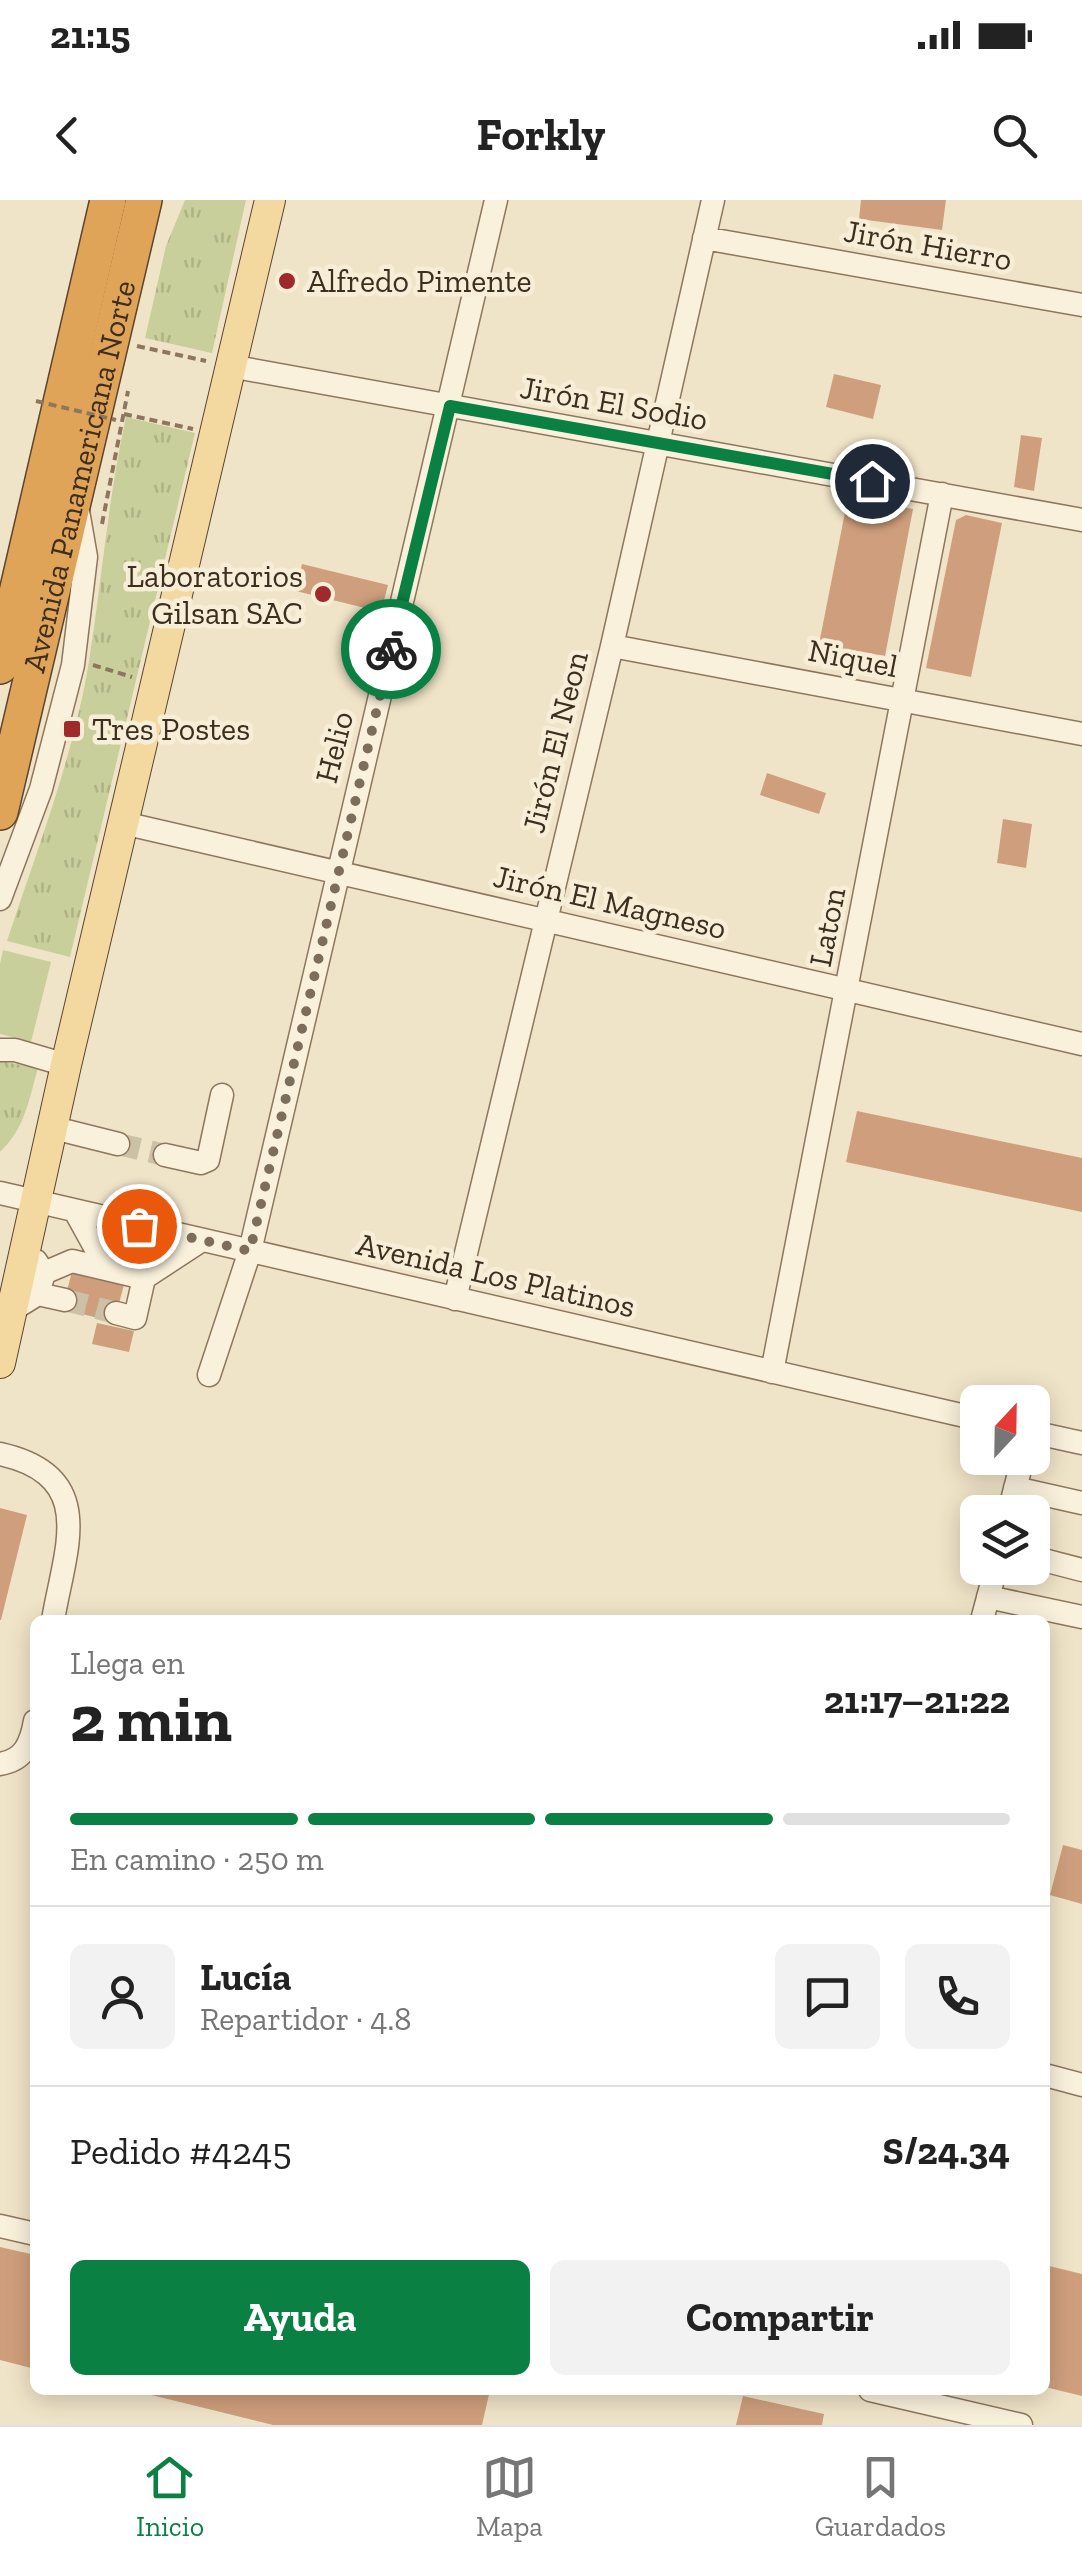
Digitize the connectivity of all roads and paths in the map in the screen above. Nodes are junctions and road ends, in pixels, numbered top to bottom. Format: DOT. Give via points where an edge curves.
graph roads {
  1 [pos="108,200"];
  2 [pos="144,200"];
  3 [pos="270,200"];
  4 [pos="496,200"];
  5 [pos="713,200"];
  6 [pos="704,238"];
  7 [pos="1082,306"];
  8 [pos="135,346"];
  9 [pos="230,366"];
  10 [pos="36,401"];
  11 [pos="450,406"];
  12 [pos="124,414"];
  13 [pos="116,420"];
  14 [pos="197,430"];
  15 [pos="659,444"];
  16 [pos="75,493"];
  17 [pos="942,494"];
  18 [pos="1082,520"];
  19 [pos="612,646"];
  20 [pos="0,666"];
  21 [pos="903,700"];
  22 [pos="1082,734"];
  23 [pos="0,812"];
  24 [pos="123,823"];
  25 [pos="337,872"];
  26 [pos="0,899"];
  27 [pos="546,921"];
  28 [pos="848,990"];
  29 [pos="1082,1044"];
  30 [pos="0,1050"];
  31 [pos="66,1065"];
  32 [pos="222,1095"];
  33 [pos="54,1128"];
  34 [pos="118,1144"];
  35 [pos="165,1155"];
  36 [pos="0,1193"];
  37 [pos="37,1202"];
  38 [pos="75,1211"];
  39 [pos="202,1240"];
  40 [pos="250,1251"];
  41 [pos="107,1268"];
  42 [pos="144,1278"];
  43 [pos="30,1281"];
  44 [pos="455,1298"];
  45 [pos="65,1300"];
  46 [pos="116,1313"];
  47 [pos="0,1364"];
  48 [pos="772,1372"];
  49 [pos="209,1375"];
  50 [pos="960,1415"];
  51 [pos="1050,1436"];
  52 [pos="1082,1443"];
  53 [pos="0,1454"];
  54 [pos="1018,1475"];
  55 [pos="1015,1488"];
  56 [pos="1013,1495"];
  57 [pos="1082,1503"];
  58 [pos="1050,1562"];
  59 [pos="1082,1570"];
  60 [pos="991,1585"];
  61 [pos="988,1596"];
  62 [pos="53,1615"];
  63 [pos="983,1615"];
  64 [pos="1082,1617"];
  65 [pos="30,1740"];
  66 [pos="0,1764"];
  67 [pos="1050,2077"];
  68 [pos="1082,2085"];
  69 [pos="0,2226"];
  70 [pos="30,2233"];
  71 [pos="892,2395"];
  72 [pos="1021,2425"];
  1 -- 20 [label="highway, Avenida Panamericana Norte"];
  2 -- 16 [label="highway, Avenida Panamericana Norte"];
  3 -- 9 [label="main road"];
  4 -- 11 [label="street, Helio"];
  5 -- 6 [label="street, Jirón El Neon"];
  6 -- 7 [label="street, Jirón Hierro"];
  6 -- 15 [label="street, Jirón El Neon"];
  8 -- 9 [label="path"];
  9 -- 11 [label="street, Jirón El Sodio"];
  9 -- 24 [label="main road"];
  10 -- 13 [label="path, bridge"];
  11 -- 15 [label="street, Jirón El Sodio"];
  11 -- 25 [label="street, Helio"];
  12 -- 14 [label="path"];
  15 -- 17 [label="street, Jirón El Sodio"];
  15 -- 19 [label="street, Jirón El Neon"];
  16 -- 23 [label="highway, Avenida Panamericana Norte"];
  16 -- 26 [label="street" via="86,558 73,666 42,789"];
  17 -- 18 [label="street, Jirón El Sodio"];
  17 -- 21 [label="street, Laton"];
  19 -- 21 [label="street, Niquel"];
  19 -- 27 [label="street, Jirón El Neon"];
  21 -- 22 [label="street, Niquel"];
  21 -- 28 [label="street, Laton"];
  24 -- 25 [label="street, Jirón El Magneso"];
  24 -- 31 [label="main road"];
  25 -- 27 [label="street, Jirón El Magneso"];
  25 -- 40 [label="street, Helio"];
  27 -- 28 [label="street, Jirón El Magneso"];
  27 -- 44 [label="street, Jirón El Neon"];
  28 -- 29 [label="street, Jirón El Magneso"];
  28 -- 48 [label="street, Laton"];
  30 -- 31 [label="street"];
  31 -- 33 [label="main road"];
  32 -- 35 [label="street" via="208,1160"];
  33 -- 34 [label="street"];
  33 -- 37 [label="main road"];
  36 -- 37 [label="street, Avenida Los Platinos"];
  37 -- 38 [label="street, Avenida Los Platinos"];
  37 -- 43 [label="main road"];
  38 -- 39 [label="street, Avenida Los Platinos"];
  38 -- 41 [label="street"];
  39 -- 40 [label="street, Avenida Los Platinos"];
  39 -- 42 [label="street"];
  40 -- 44 [label="street, Avenida Los Platinos"];
  40 -- 49 [label="street, Helio"];
  41 -- 42 [label="street"];
  41 -- 43 [label="street" via="72,1261"];
  42 -- 46 [label="street" via="135,1318"];
  43 -- 45 [label="street"];
  43 -- 47 [label="main road"];
  44 -- 48 [label="street, Avenida Los Platinos"];
  48 -- 50 [label="street, Avenida Los Platinos"];
  51 -- 52 [label="street"];
  53 -- 62 [label="street" via="46,1471 68,1509 70,1539"];
  54 -- 55 [label="street"];
  55 -- 56 [label="street"];
  55 -- 57 [label="street"];
  58 -- 59 [label="street"];
  60 -- 61 [label="street"];
  61 -- 63 [label="street"];
  61 -- 64 [label="street"];
  65 -- 66 [label="street" via="11,1762"];
  67 -- 68 [label="street"];
  69 -- 70 [label="street"];
  71 -- 72 [label="street"];
}
